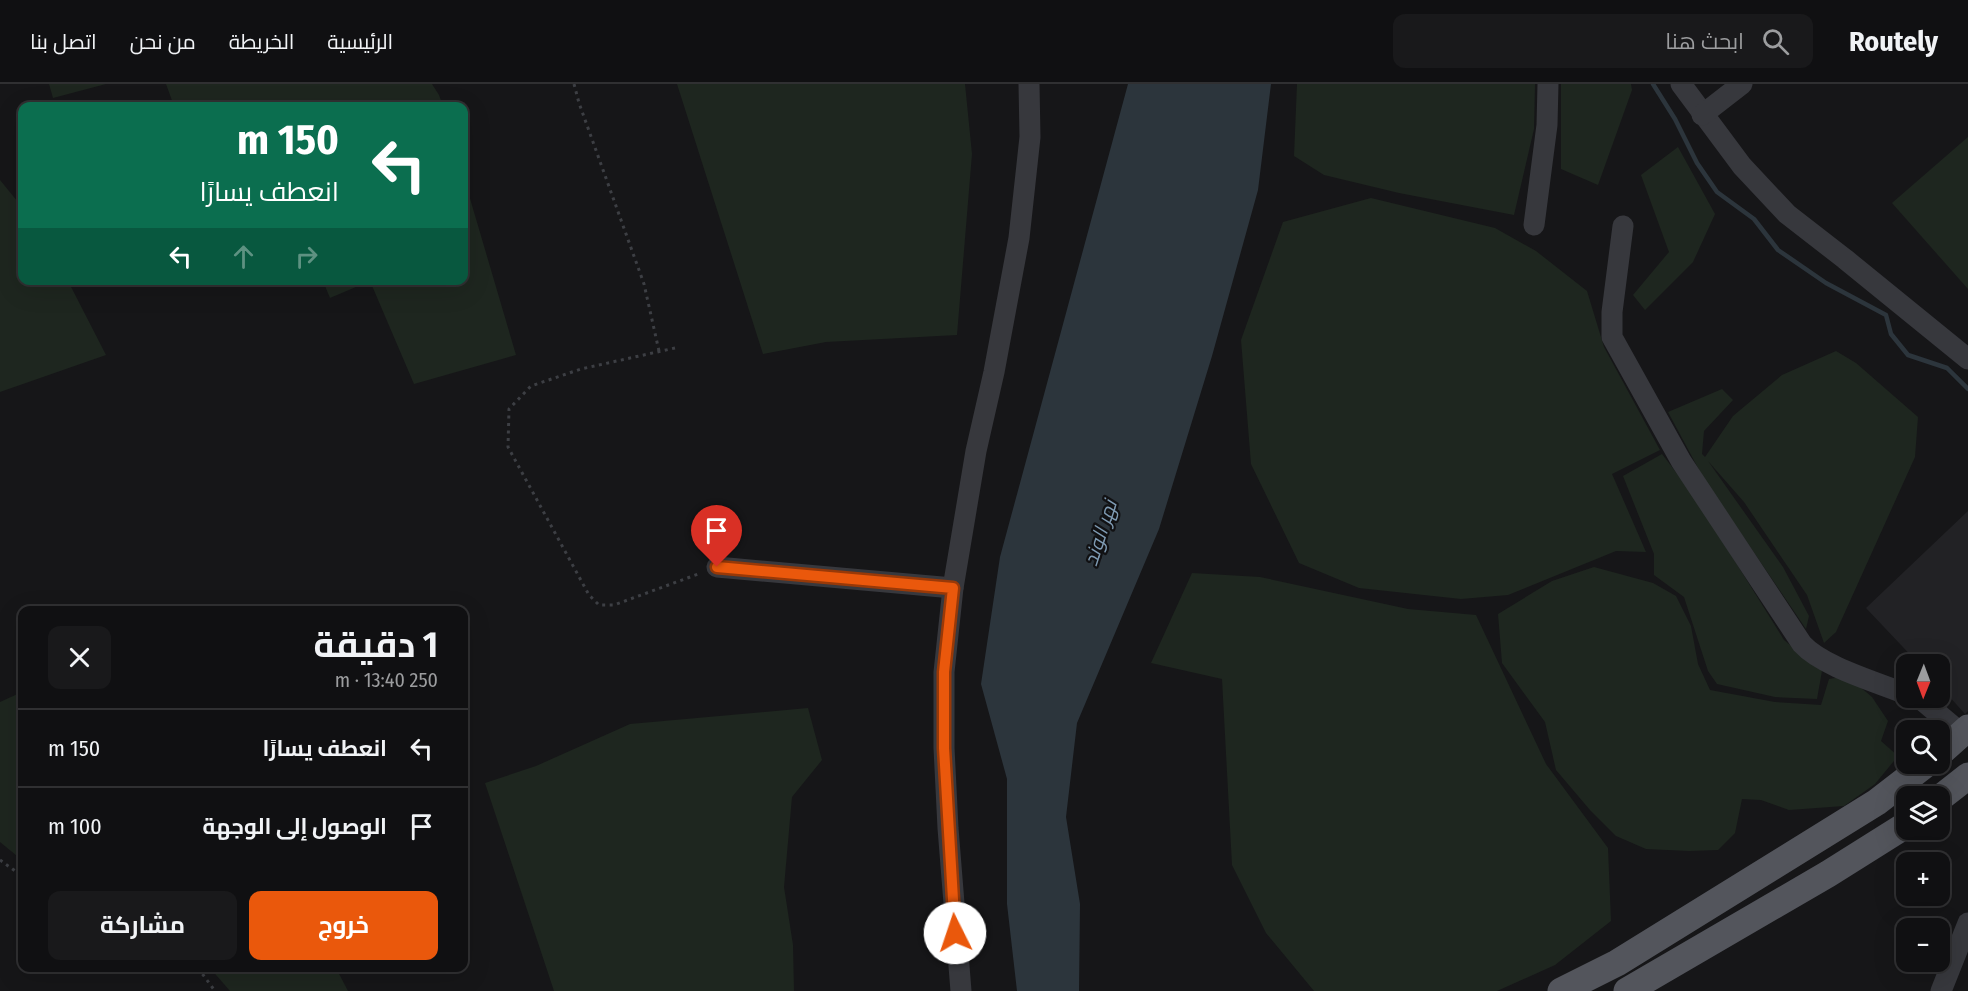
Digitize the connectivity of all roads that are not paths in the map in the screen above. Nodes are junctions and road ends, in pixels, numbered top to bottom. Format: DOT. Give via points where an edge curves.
graph roads {
  1 [pos="1029,84"];
  2 [pos="1548,84"];
  3 [pos="1681,84"];
  4 [pos="1742,84"];
  5 [pos="1702,115"];
  6 [pos="1534,225"];
  7 [pos="1623,226"];
  8 [pos="1968,359"];
  9 [pos="717,567"];
  10 [pos="953,588"];
  11 [pos="1896,690"];
  12 [pos="1933,708"];
  13 [pos="1965,731"];
  14 [pos="1950,744"];
  15 [pos="1913,774"];
  16 [pos="1968,776"];
  17 [pos="1950,790"];
  18 [pos="1889,793"];
  19 [pos="1896,804"];
  20 [pos="1896,831"];
  21 [pos="1968,923"];
  22 [pos="959,986"];
  23 [pos="1560,991"];
  24 [pos="1627,991"];
  25 [pos="1941,991"];
  1 -- 10 [label="street" via="1030,148 1017,249"];
  2 -- 6 [label="street" via="1547,125"];
  3 -- 5 [label="street"];
  4 -- 5 [label="street"];
  5 -- 8 [label="street" via="1787,214"];
  7 -- 11 [label="street" via="1612,337 1681,461 1802,644 1832,664"];
  9 -- 10 [label="street"];
  10 -- 22 [label="street" via="944,672 944,748"];
  12 -- 13 [label="street"];
  13 -- 14 [label="main road"];
  15 -- 18 [label="main road"];
  16 -- 17 [label="main road"];
  18 -- 19 [label="main road"];
  18 -- 23 [label="main road" via="1627,957"];
  20 -- 24 [label="main road"];
  21 -- 25 [label="street"];
}
